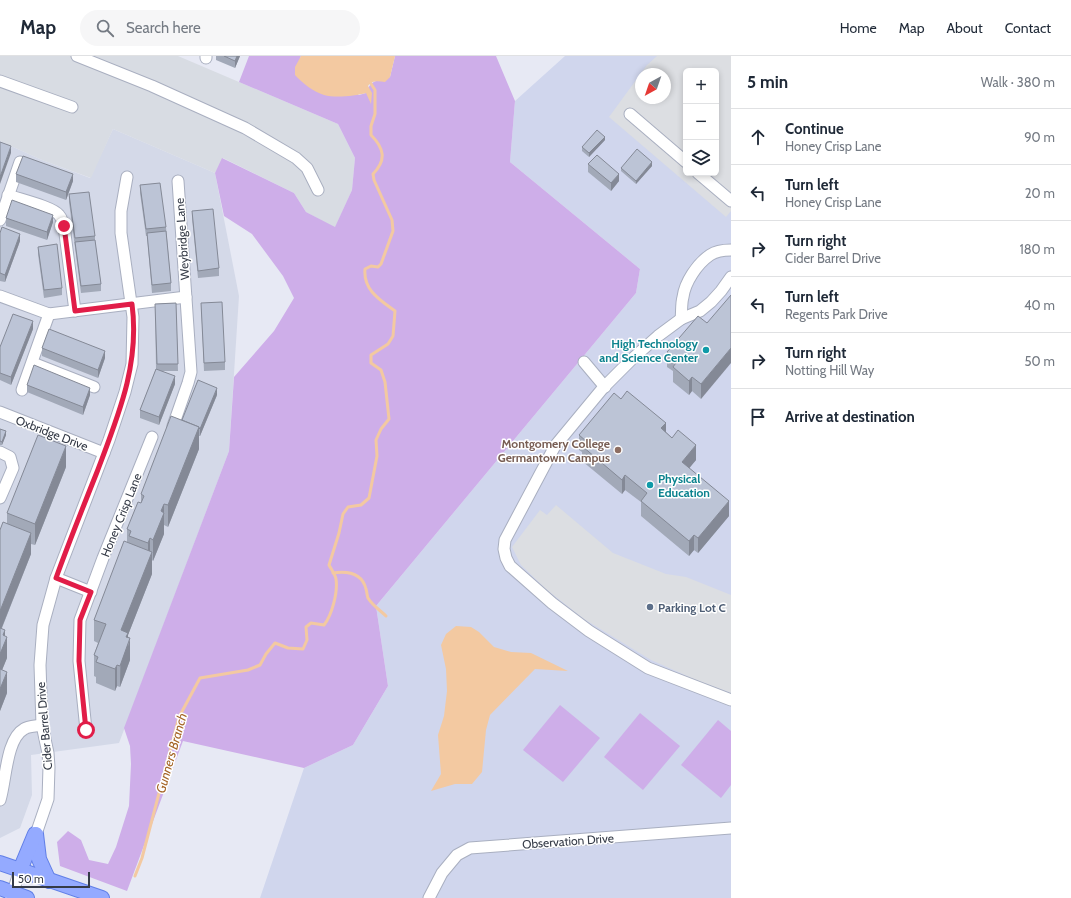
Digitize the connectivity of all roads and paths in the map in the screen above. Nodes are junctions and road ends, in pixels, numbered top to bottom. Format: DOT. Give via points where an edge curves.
graph roads {
  1 [pos="77,56"];
  2 [pos="0,81"];
  3 [pos="72,107"];
  4 [pos="630,114"];
  5 [pos="683,159"];
  6 [pos="20,162"];
  7 [pos="702,176"];
  8 [pos="126,177"];
  9 [pos="178,181"];
  10 [pos="318,190"];
  11 [pos="8,195"];
  12 [pos="731,201"];
  13 [pos="0,220"];
  14 [pos="731,250"];
  15 [pos="731,277"];
  16 [pos="0,296"];
  17 [pos="186,297"];
  18 [pos="132,304"];
  19 [pos="75,311"];
  20 [pos="49,314"];
  21 [pos="681,319"];
  22 [pos="584,362"];
  23 [pos="32,363"];
  24 [pos="94,387"];
  25 [pos="605,387"];
  26 [pos="22,390"];
  27 [pos="0,412"];
  28 [pos="173,426"];
  29 [pos="152,437"];
  30 [pos="0,452"];
  31 [pos="104,453"];
  32 [pos="0,498"];
  33 [pos="56,578"];
  34 [pos="91,592"];
  35 [pos="731,700"];
  36 [pos="42,725"];
  37 [pos="86,730"];
  38 [pos="0,800"];
  39 [pos="731,828"];
  40 [pos="36,834"];
  41 [pos="0,863"];
  42 [pos="20,870"];
  43 [pos="49,881"];
  44 [pos="8,893"];
  45 [pos="27,898"];
  46 [pos="102,898"];
  47 [pos="430,898"];
  1 -- 10 [label="street" via="245,128 296,158 307,168"];
  2 -- 3 [label="street"];
  4 -- 5 [label="street"];
  6 -- 11 [label="street"];
  7 -- 12 [label="street"];
  8 -- 18 [label="street, Cider Barrel Drive" via="121,233"];
  9 -- 17 [label="street, Weybridge Lane"];
  11 -- 13 [label="street"];
  11 -- 19 [label="street" via="48,208 58,213 61,218"];
  14 -- 21 [label="street" via="718,251 710,255 691,276 682,297"];
  15 -- 21 [label="street" via="722,292 711,302 700,311"];
  16 -- 20 [label="street"];
  17 -- 18 [label="street, Weybridge Lane"];
  17 -- 28 [label="street, Weybridge Lane" via="191,372"];
  18 -- 19 [label="street, Weybridge Lane"];
  18 -- 31 [label="street, Cider Barrel Drive" via="132,364"];
  19 -- 20 [label="street, Weybridge Lane"];
  20 -- 23 [label="street"];
  21 -- 25 [label="street" via="644,348"];
  22 -- 25 [label="street"];
  23 -- 24 [label="street"];
  23 -- 26 [label="street"];
  25 -- 35 [label="street" via="556,446 505,540 506,558 517,573 552,603 628,656 648,668"];
  27 -- 31 [label="street, Oxbridge Drive"];
  29 -- 34 [label="street, Honey Crisp Lane"];
  30 -- 32 [label="street" via="10,457 12,468"];
  31 -- 33 [label="street, Cider Barrel Drive"];
  33 -- 34 [label="street"];
  33 -- 36 [label="street, Cider Barrel Drive" via="43,625 40,665"];
  34 -- 37 [label="street, Honey Crisp Lane" via="80,620 79,654"];
  36 -- 38 [label="street" via="24,728 16,736 11,747"];
  36 -- 40 [label="street, Cider Barrel Drive" via="48,753 48,799"];
  39 -- 47 [label="street, Observation Drive" via="470,848 456,855 442,874"];
  40 -- 42 [label="main road"];
  40 -- 43 [label="main road" via="39,859"];
  41 -- 42 [label="main road"];
  42 -- 43 [label="main road"];
  42 -- 44 [label="street"];
  43 -- 46 [label="main road"];
  44 -- 45 [label="main road"];
}
